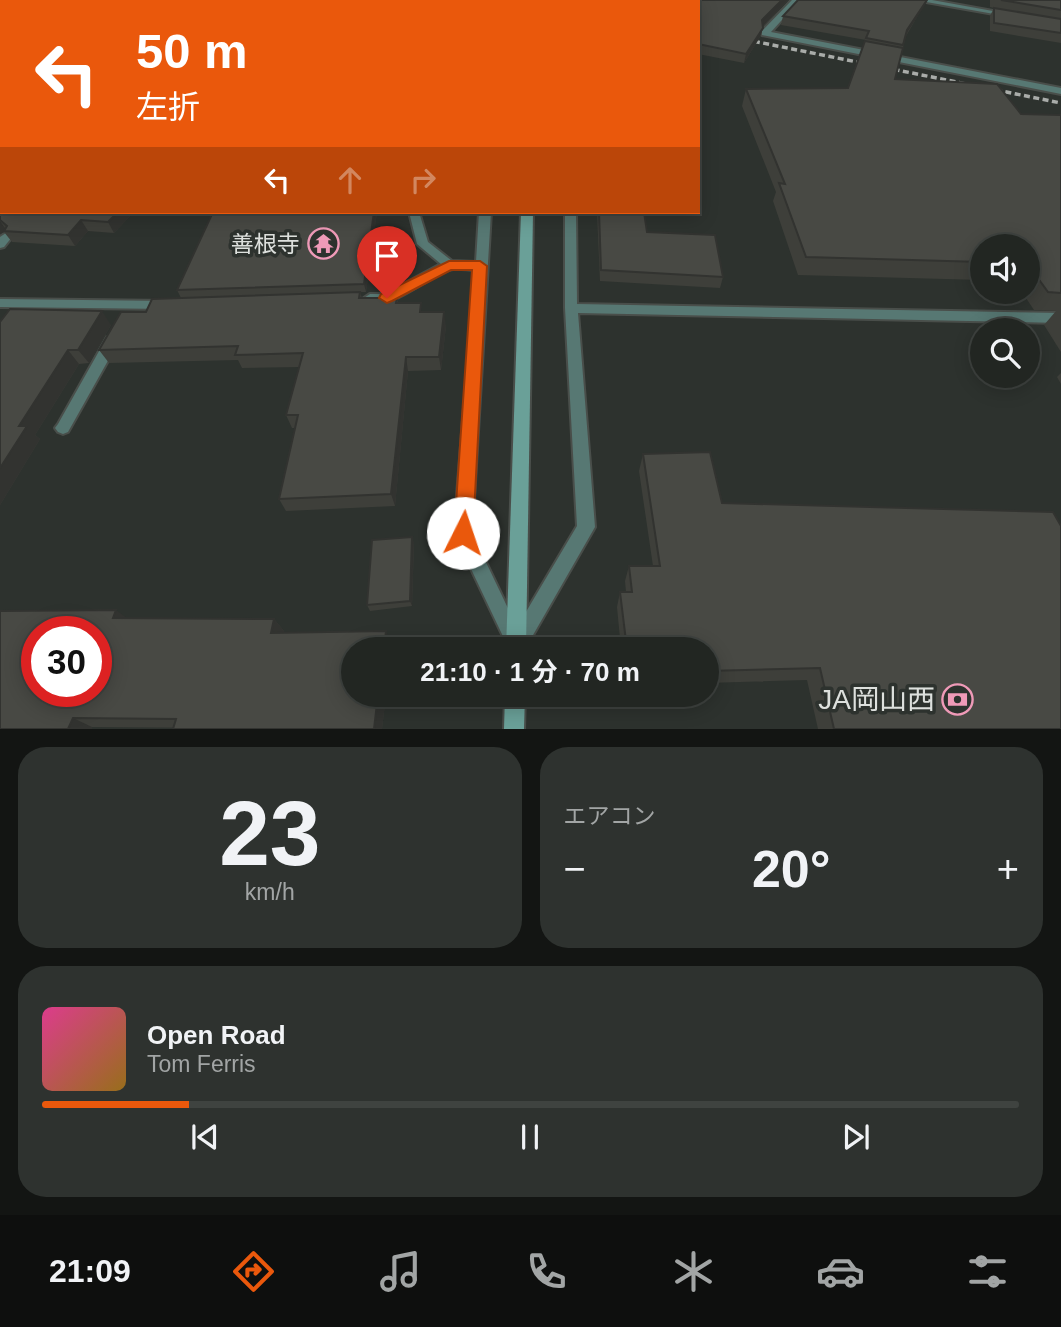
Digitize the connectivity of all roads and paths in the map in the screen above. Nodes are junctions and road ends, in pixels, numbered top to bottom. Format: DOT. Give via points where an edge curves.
graph roads {
  1 [pos="796,0"];
  2 [pos="919,0"];
  3 [pos="1022,17"];
  4 [pos="1061,91"];
  5 [pos="415,214"];
  6 [pos="485,214"];
  7 [pos="527,214"];
  8 [pos="570,214"];
  9 [pos="449,265"];
  10 [pos="480,266"];
  11 [pos="360,299"];
  12 [pos="0,303"];
  13 [pos="26,304"];
  14 [pos="185,305"];
  15 [pos="571,308"];
  16 [pos="1061,318"];
  17 [pos="124,319"];
  18 [pos="13,321"];
  19 [pos="63,428"];
  20 [pos="511,637"];
  21 [pos="516,637"];
  22 [pos="522,637"];
  23 [pos="515,707"];
  24 [pos="514,729"];
  1 -- 4 [label="street" via="765,33"];
  2 -- 3 [label="street"];
  5 -- 9 [label="street" via="423,244"];
  6 -- 10 [label="street"];
  7 -- 21 [label="street"];
  8 -- 15 [label="street"];
  9 -- 10 [label="street"];
  9 -- 11 [label="street" via="387,298"];
  10 -- 20 [label="street" via="463,533"];
  12 -- 13 [label="street"];
  13 -- 17 [label="street"];
  13 -- 18 [label="street"];
  14 -- 17 [label="street"];
  15 -- 16 [label="street"];
  15 -- 22 [label="street" via="586,527"];
  17 -- 19 [label="street"];
  23 -- 24 [label="street"];
}
